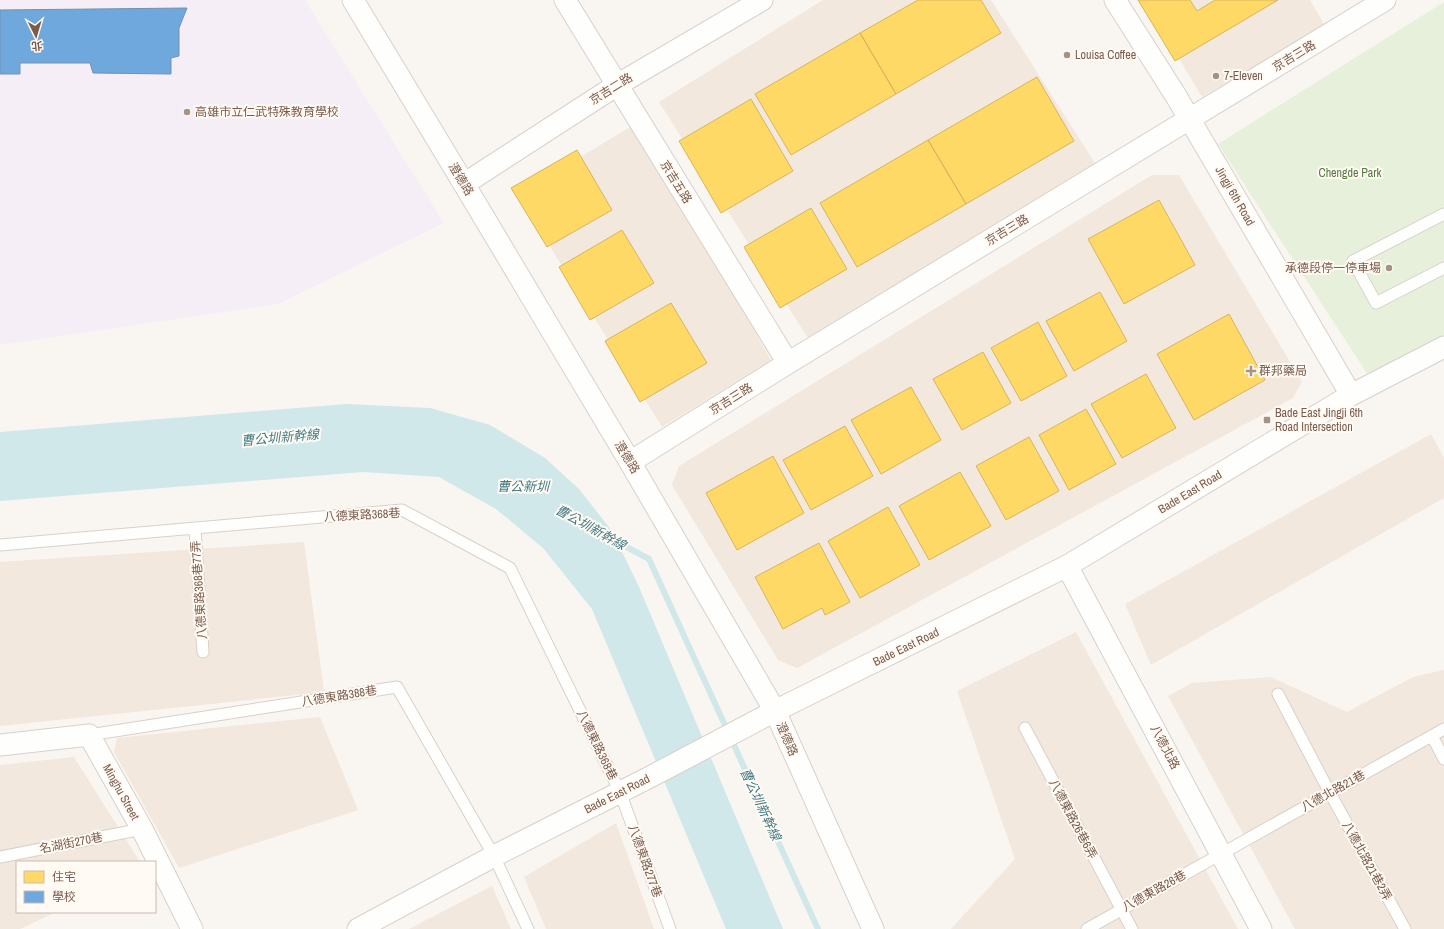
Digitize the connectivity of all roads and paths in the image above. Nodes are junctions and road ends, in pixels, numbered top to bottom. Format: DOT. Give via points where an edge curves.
graph roads {
  1 [pos="353,0"];
  2 [pos="565,0"];
  3 [pos="762,0"];
  4 [pos="1115,0"];
  5 [pos="1385,0"];
  6 [pos="617,85"];
  7 [pos="1189,120"];
  8 [pos="464,184"];
  9 [pos="1444,214"];
  10 [pos="1444,268"];
  11 [pos="1444,346"];
  12 [pos="788,363"];
  13 [pos="1351,395"];
  14 [pos="630,462"];
  15 [pos="195,528"];
  16 [pos="0,545"];
  17 [pos="1067,566"];
  18 [pos="203,652"];
  19 [pos="1278,694"];
  20 [pos="775,711"];
  21 [pos="1025,728"];
  22 [pos="1444,729"];
  23 [pos="89,735"];
  24 [pos="1432,736"];
  25 [pos="0,745"];
  26 [pos="1444,759"];
  27 [pos="620,792"];
  28 [pos="1330,793"];
  29 [pos="142,829"];
  30 [pos="1222,854"];
  31 [pos="494,856"];
  32 [pos="0,857"];
  33 [pos="1122,910"];
  34 [pos="192,929"];
  35 [pos="358,929"];
  36 [pos="528,929"];
  37 [pos="670,929"];
  38 [pos="873,929"];
  39 [pos="1087,929"];
  40 [pos="1132,929"];
  41 [pos="1261,929"];
  42 [pos="1405,929"];
  1 -- 8 [label="street, 澄德路"];
  2 -- 6 [label="street, 京吉五路"];
  3 -- 6 [label="street, 京吉二路"];
  4 -- 7 [label="street, Jingji 6th Road"];
  5 -- 7 [label="street, 京吉三路"];
  6 -- 8 [label="street, 京吉二路"];
  6 -- 12 [label="street, 京吉五路"];
  7 -- 12 [label="street, 京吉三路"];
  7 -- 13 [label="street, Jingji 6th Road"];
  8 -- 14 [label="street, 澄德路"];
  9 -- 10 [label="lane" via="1354,261 1376,303"];
  11 -- 13 [label="street, Bade East Road"];
  12 -- 14 [label="street, 京吉三路"];
  13 -- 17 [label="street, Bade East Road"];
  14 -- 20 [label="street, 澄德路"];
  15 -- 16 [label="lane, 八德東路368巷"];
  15 -- 18 [label="lane, 八德東路368巷77弄"];
  15 -- 27 [label="lane, 八德東路368巷" via="402,510 510,568"];
  17 -- 20 [label="street, Bade East Road"];
  17 -- 30 [label="street, 八德北路"];
  19 -- 28 [label="lane, 八德北路21巷2弄"];
  20 -- 27 [label="street, Bade East Road"];
  20 -- 38 [label="street, 澄德路"];
  21 -- 33 [label="lane, 八德東路26巷6弄"];
  22 -- 24 [label="lane, 八德北路21巷"];
  23 -- 25 [label="street"];
  23 -- 29 [label="street, Minghu Street"];
  23 -- 31 [label="lane, 八德東路388巷" via="397,687"];
  24 -- 26 [label="lane"];
  24 -- 28 [label="lane, 八德北路21巷"];
  27 -- 31 [label="street, Bade East Road"];
  27 -- 37 [label="lane, 八德東路277巷"];
  28 -- 30 [label="lane, 八德北路21巷"];
  28 -- 42 [label="lane, 八德北路21巷2弄"];
  29 -- 32 [label="lane, 名湖街270巷"];
  29 -- 34 [label="street, Minghu Street"];
  30 -- 33 [label="lane, 八德東路26巷"];
  30 -- 41 [label="street, 八德北路"];
  31 -- 35 [label="street, Bade East Road"];
  31 -- 36 [label="lane"];
  33 -- 39 [label="lane, 八德東路26巷"];
  33 -- 40 [label="lane, 八德東路26巷6弄"];
}
